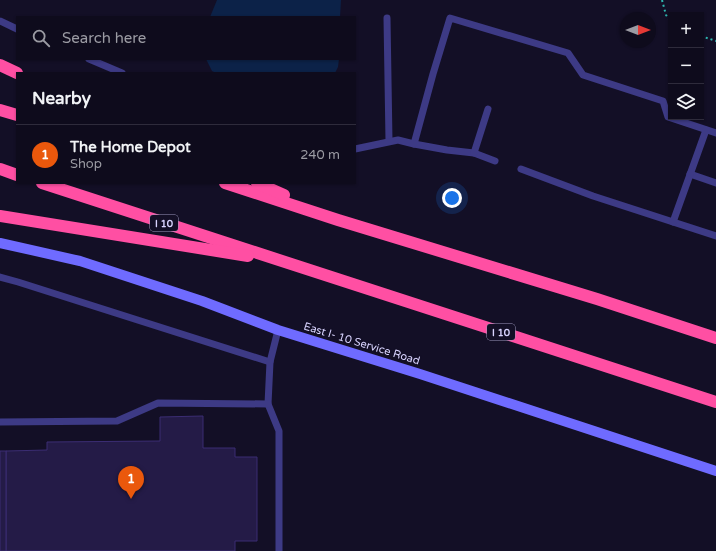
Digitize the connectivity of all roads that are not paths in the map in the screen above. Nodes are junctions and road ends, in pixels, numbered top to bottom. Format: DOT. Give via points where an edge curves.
graph roads {
  1 [pos="387,18"];
  2 [pos="0,20"];
  3 [pos="16,28"];
  4 [pos="91,60"];
  5 [pos="0,65"];
  6 [pos="120,72"];
  7 [pos="16,73"];
  8 [pos="488,109"];
  9 [pos="0,110"];
  10 [pos="16,116"];
  11 [pos="706,130"];
  12 [pos="716,133"];
  13 [pos="389,141"];
  14 [pos="414,144"];
  15 [pos="356,149"];
  16 [pos="474,153"];
  17 [pos="495,161"];
  18 [pos="521,168"];
  19 [pos="0,169"];
  20 [pos="690,174"];
  21 [pos="16,175"];
  22 [pos="716,183"];
  23 [pos="45,184"];
  24 [pos="228,184"];
  25 [pos="260,184"];
  26 [pos="0,216"];
  27 [pos="338,220"];
  28 [pos="673,222"];
  29 [pos="716,236"];
  30 [pos="0,243"];
  31 [pos="287,263"];
  32 [pos="0,277"];
  33 [pos="278,330"];
  34 [pos="716,338"];
  35 [pos="270,362"];
  36 [pos="716,402"];
  37 [pos="268,404"];
  38 [pos="0,422"];
  39 [pos="716,471"];
  40 [pos="279,551"];
  1 -- 13 [label="lane"];
  2 -- 3 [label="lane"];
  4 -- 6 [label="lane"];
  5 -- 7 [label="highway"];
  8 -- 16 [label="lane"];
  9 -- 10 [label="highway"];
  11 -- 12 [label="lane"];
  11 -- 14 [label="lane" via="668,117 663,102 583,74 568,53 450,18"];
  11 -- 20 [label="lane"];
  13 -- 14 [label="lane" via="398,140"];
  13 -- 15 [label="lane"];
  14 -- 16 [label="lane"];
  16 -- 17 [label="lane"];
  18 -- 28 [label="lane" via="593,196"];
  19 -- 21 [label="highway"];
  20 -- 22 [label="lane"];
  20 -- 28 [label="lane"];
  23 -- 31 [label="highway, I 10"];
  24 -- 27 [label="highway"];
  25 -- 27 [label="highway"];
  26 -- 31 [label="highway"];
  27 -- 34 [label="highway"];
  28 -- 29 [label="lane"];
  30 -- 33 [label="street, East I- 10 Service Road" via="80,261 202,301"];
  31 -- 36 [label="highway, I 10"];
  32 -- 35 [label="lane"];
  33 -- 35 [label="lane"];
  33 -- 39 [label="street, East I- 10 Service Road"];
  35 -- 37 [label="lane"];
  37 -- 38 [label="lane" via="158,403 117,421"];
  37 -- 40 [label="lane" via="279,431"];
}
